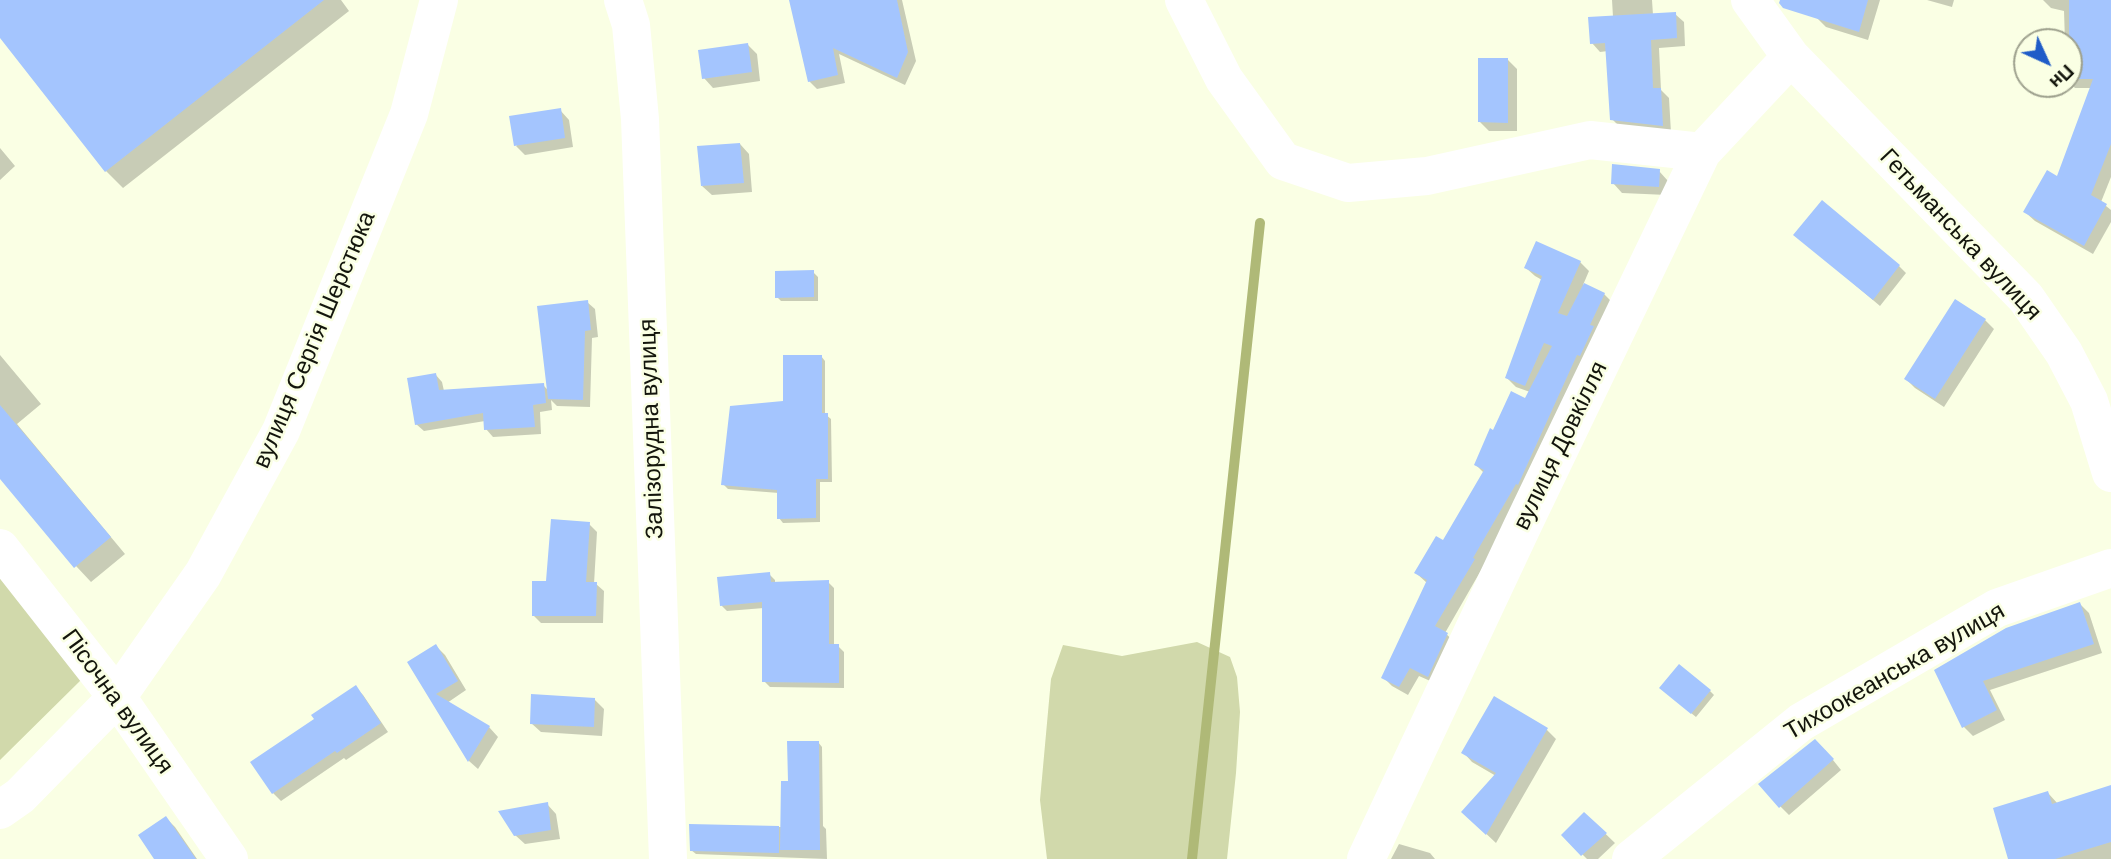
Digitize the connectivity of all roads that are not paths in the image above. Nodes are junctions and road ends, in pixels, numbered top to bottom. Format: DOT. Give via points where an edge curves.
graph roads {
  1 [pos="439,0"];
  2 [pos="623,0"];
  3 [pos="1184,0"];
  4 [pos="1750,0"];
  5 [pos="1791,57"];
  6 [pos="1702,152"];
  7 [pos="2100,394"];
  8 [pos="2111,473"];
  9 [pos="0,548"];
  10 [pos="2111,568"];
  11 [pos="117,697"];
  12 [pos="0,810"];
  13 [pos="229,859"];
  14 [pos="668,859"];
  15 [pos="1366,859"];
  16 [pos="1631,859"];
  1 -- 11 [label="street, вулиця Сергія Шерстюка" via="409,114 281,431 203,574"];
  2 -- 14 [label="street, Залізорудна вулиця" via="631,26 640,119"];
  3 -- 6 [label="street" via="1224,79 1283,161 1348,183 1427,176 1590,140"];
  4 -- 5 [label="street, Гетьманська вулиця"];
  5 -- 6 [label="street, вулиця Довкілля"];
  5 -- 7 [label="street, Гетьманська вулиця" via="2026,298"];
  6 -- 15 [label="street, вулиця Довкілля"];
  7 -- 8 [label="street, Гетьманська вулиця"];
  9 -- 11 [label="street, Пісочна вулиця"];
  10 -- 16 [label="street, Тихоокеанська вулиця" via="1997,608 1801,722"];
  11 -- 12 [label="street, вулиця Сергія Шерстюка" via="20,796"];
  11 -- 13 [label="street, Пісочна вулиця"];
}
